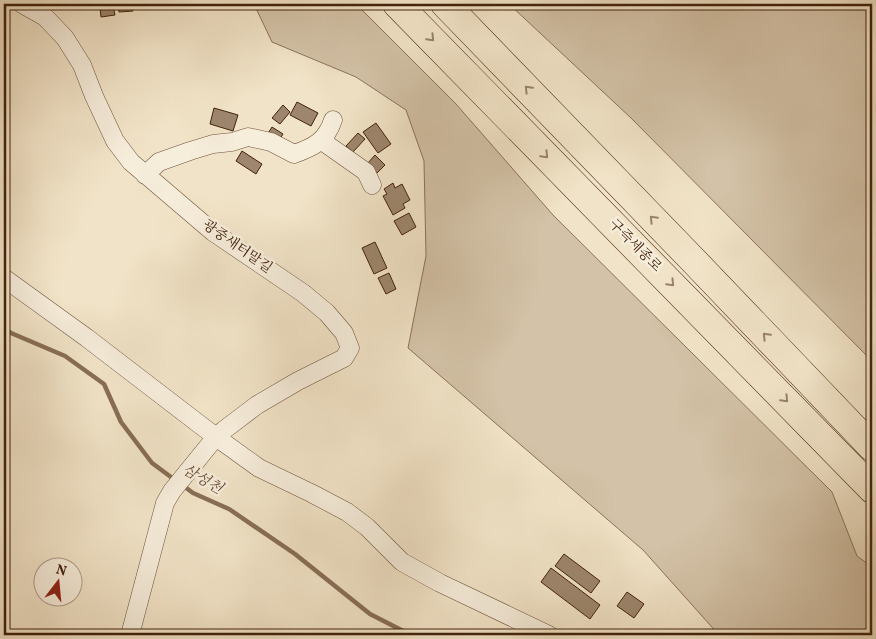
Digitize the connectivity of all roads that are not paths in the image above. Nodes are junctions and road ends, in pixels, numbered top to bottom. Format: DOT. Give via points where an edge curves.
graph roads {
  1 [pos="22,4"];
  2 [pos="397,4"];
  3 [pos="445,4"];
  4 [pos="333,120"];
  5 [pos="322,141"];
  6 [pos="145,175"];
  7 [pos="372,185"];
  8 [pos="4,278"];
  9 [pos="211,443"];
  10 [pos="872,447"];
  11 [pos="872,489"];
  12 [pos="130,635"];
  13 [pos="550,635"];
  1 -- 6 [label="street, 광중새터말길" via="45,16 66,38 82,65 114,141"];
  2 -- 11 [label="highway, 구즉세종로, one-way"];
  10 -- 3 [label="highway, one-way"];
  4 -- 5 [label="street"];
  5 -- 6 [label="street" via="294,154 271,142 248,137 213,144 159,162"];
  5 -- 7 [label="street" via="366,172"];
  6 -- 9 [label="street, 광중새터말길" via="212,232 303,293 344,333 350,348 344,358 257,405"];
  8 -- 9 [label="street" via="88,338"];
  9 -- 12 [label="street" via="165,503"];
  9 -- 13 [label="street" via="347,512 402,562"];
}
